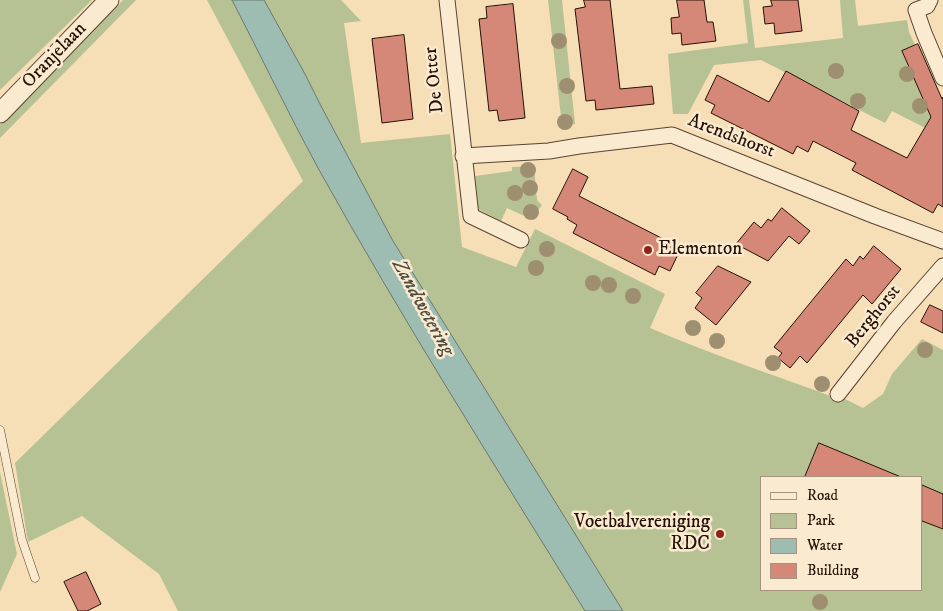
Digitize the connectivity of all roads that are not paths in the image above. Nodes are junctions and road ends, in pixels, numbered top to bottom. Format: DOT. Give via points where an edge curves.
graph roads {
  1 [pos="109,0"];
  2 [pos="447,0"];
  3 [pos="930,0"];
  4 [pos="943,78"];
  5 [pos="0,113"];
  6 [pos="463,156"];
  7 [pos="521,240"];
  8 [pos="943,241"];
  9 [pos="943,266"];
  10 [pos="838,394"];
  11 [pos="0,430"];
  12 [pos="35,578"];
  1 -- 5 [label="street, Oranjelaan"];
  2 -- 6 [label="street, De Otter"];
  3 -- 4 [label="street" via="927,6 916,10"];
  6 -- 7 [label="street, De Otter" via="471,216"];
  6 -- 8 [label="street, Arendshorst" via="549,151 672,135"];
  9 -- 10 [label="street, Berghorst"];
  11 -- 12 [label="lane" via="22,540"];
}
